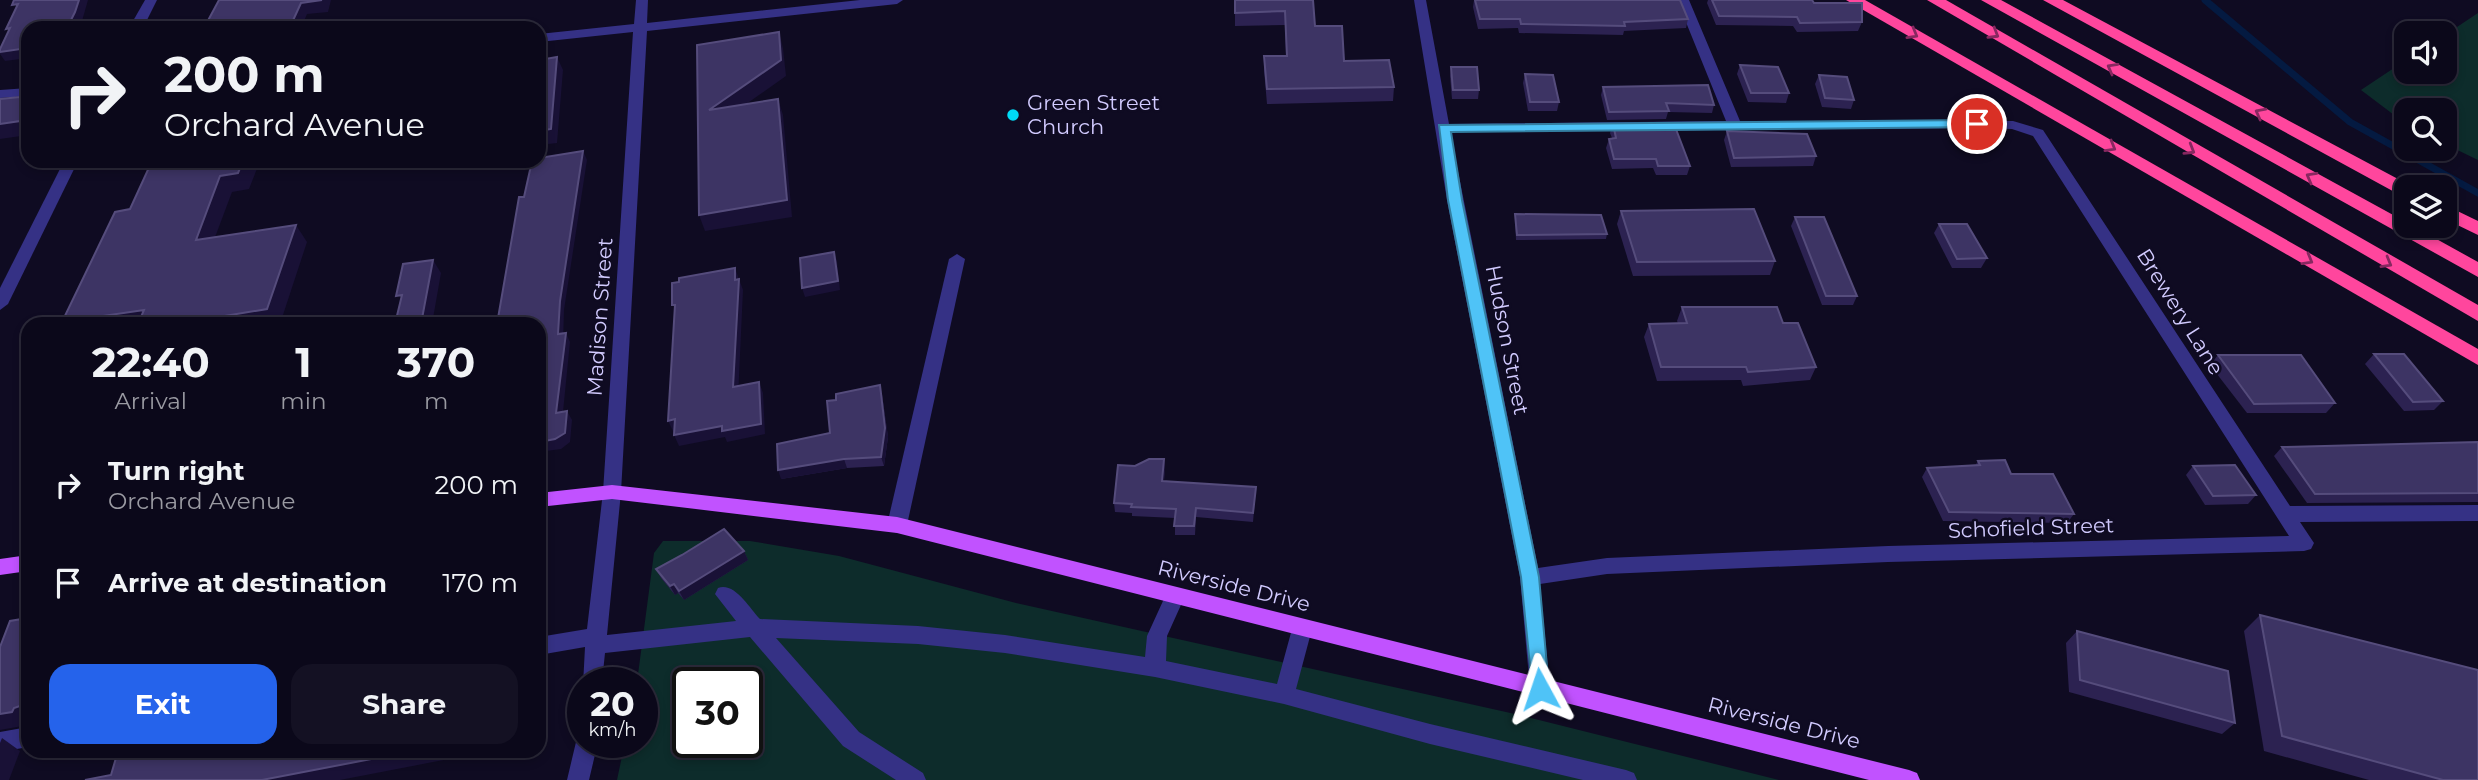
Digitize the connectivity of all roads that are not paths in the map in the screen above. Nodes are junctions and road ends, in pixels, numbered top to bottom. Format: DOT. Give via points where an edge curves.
graph roads {
  1 [pos="151,0"];
  2 [pos="642,0"];
  3 [pos="897,0"];
  4 [pos="1420,0"];
  5 [pos="1683,0"];
  6 [pos="1854,0"];
  7 [pos="1935,0"];
  8 [pos="1989,0"];
  9 [pos="2051,0"];
  10 [pos="140,21"];
  11 [pos="641,28"];
  12 [pos="546,37"];
  13 [pos="21,92"];
  14 [pos="0,94"];
  15 [pos="1734,124"];
  16 [pos="1444,128"];
  17 [pos="68,168"];
  18 [pos="2394,185"];
  19 [pos="2457,218"];
  20 [pos="2478,229"];
  21 [pos="957,259"];
  22 [pos="2478,270"];
  23 [pos="0,304"];
  24 [pos="2478,314"];
  25 [pos="2478,358"];
  26 [pos="612,492"];
  27 [pos="546,499"];
  28 [pos="2478,513"];
  29 [pos="2284,514"];
  30 [pos="897,526"];
  31 [pos="21,564"];
  32 [pos="0,567"];
  33 [pos="1530,577"];
  34 [pos="725,594"];
  35 [pos="1175,596"];
  36 [pos="755,628"];
  37 [pos="1302,629"];
  38 [pos="596,641"];
  39 [pos="546,645"];
  40 [pos="593,667"];
  41 [pos="1155,667"];
  42 [pos="1540,689"];
  43 [pos="1284,695"];
  44 [pos="21,738"];
  45 [pos="0,742"];
  46 [pos="584,758"];
  47 [pos="579,780"];
  48 [pos="915,780"];
  49 [pos="1626,780"];
  50 [pos="1909,780"];
  1 -- 10 [label="street"];
  2 -- 11 [label="street, Madison Street"];
  3 -- 11 [label="street"];
  4 -- 16 [label="street, Hudson Street"];
  5 -- 15 [label="street"];
  6 -- 25 [label="highway, one-way"];
  7 -- 24 [label="highway, one-way"];
  22 -- 8 [label="highway, one-way"];
  18 -- 9 [label="highway, one-way"];
  11 -- 12 [label="street"];
  11 -- 26 [label="street, Madison Street"];
  13 -- 14 [label="street"];
  15 -- 16 [label="street"];
  15 -- 29 [label="street, Brewery Lane" via="2013,125 2038,133"];
  16 -- 33 [label="street, Hudson Street"];
  17 -- 23 [label="street"];
  19 -- 20 [label="highway"];
  21 -- 30 [label="street"];
  26 -- 27 [label="main road, Riverside Drive"];
  26 -- 30 [label="main road, Riverside Drive"];
  26 -- 38 [label="street, Madison Street"];
  28 -- 29 [label="street"];
  29 -- 33 [label="street, Schofield Street" via="2304,543 1888,554 1620,566"];
  30 -- 35 [label="main road, Riverside Drive"];
  31 -- 32 [label="main road"];
  33 -- 42 [label="street, Hudson Street"];
  34 -- 36 [label="street"];
  35 -- 37 [label="main road, Riverside Drive"];
  35 -- 41 [label="street" via="1157,636"];
  36 -- 38 [label="street"];
  36 -- 41 [label="street" via="918,635"];
  36 -- 48 [label="street" via="851,739"];
  37 -- 42 [label="main road, Riverside Drive"];
  37 -- 43 [label="street"];
  38 -- 39 [label="street"];
  38 -- 40 [label="street, Madison Street"];
  41 -- 43 [label="street"];
  42 -- 50 [label="main road, Riverside Drive"];
  43 -- 49 [label="street"];
  44 -- 45 [label="street"];
  46 -- 47 [label="street"];
}
